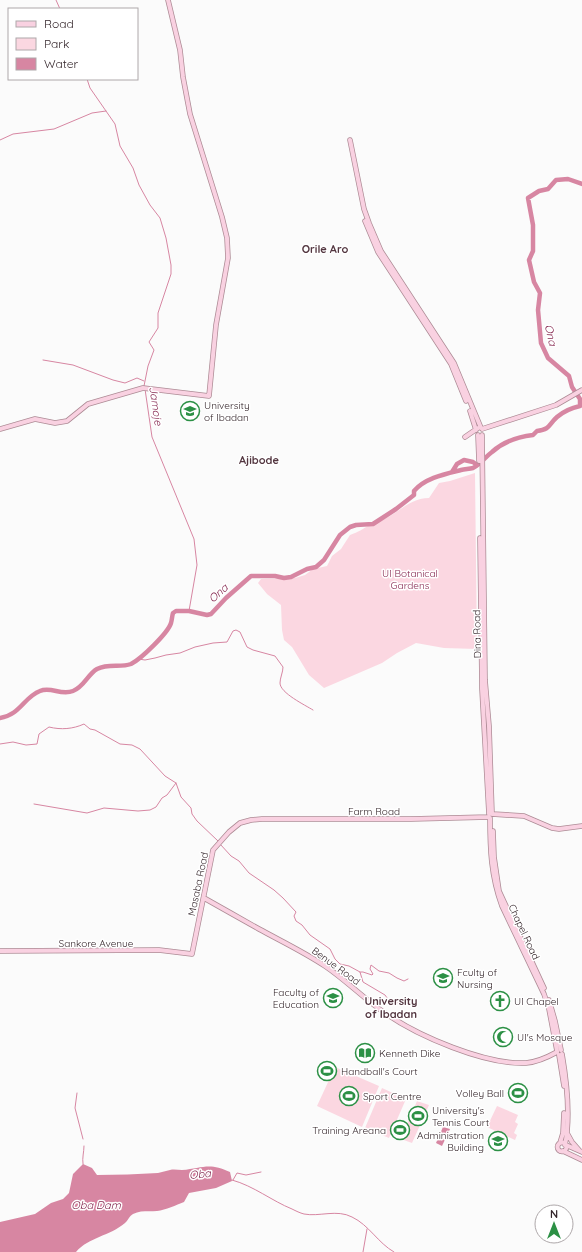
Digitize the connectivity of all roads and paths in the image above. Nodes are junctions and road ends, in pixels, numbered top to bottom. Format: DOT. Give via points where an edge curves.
graph roads {
  1 [pos="168,0"];
  2 [pos="349,140"];
  3 [pos="582,392"];
  4 [pos="0,429"];
  5 [pos="479,432"];
  6 [pos="491,816"];
  7 [pos="237,826"];
  8 [pos="582,826"];
  9 [pos="204,898"];
  10 [pos="0,951"];
  11 [pos="192,954"];
  12 [pos="559,1053"];
  13 [pos="567,1132"];
  14 [pos="560,1143"];
  15 [pos="566,1145"];
  16 [pos="563,1151"];
  17 [pos="580,1151"];
  18 [pos="582,1160"];
  1 -- 4 [label="street" via="180,50 188,108 226,230 228,258 216,325 209,396 141,388 88,404 67,421 55,423 35,419"];
  2 -- 5 [label="street" via="368,223 381,251 454,363"];
  3 -- 5 [label="street" via="556,408"];
  5 -- 6 [label="street, Dina Road" via="482,689"];
  6 -- 7 [label="street, Farm Road" via="249,820"];
  6 -- 8 [label="street" via="524,816 559,829"];
  6 -- 12 [label="street, Chapel Road" via="499,890 546,993 554,1016"];
  7 -- 9 [label="street, Masaba Road" via="213,850"];
  9 -- 11 [label="street, Masaba Road"];
  9 -- 12 [label="street, Benue Road" via="326,966 385,1013 428,1037 457,1049 515,1063 534,1061"];
  10 -- 11 [label="street, Sankore Avenue" via="159,950"];
  12 -- 13 [label="street, Chapel Road" via="566,1083"];
  12 -- 14 [label="street, Chapel Road" via="565,1109"];
  13 -- 15 [label="street, Chapel Road"];
  13 -- 17 [label="street"];
  14 -- 15 [label="street"];
  14 -- 16 [label="street" via="557,1148"];
  15 -- 16 [label="street"];
  15 -- 17 [label="street"];
  16 -- 18 [label="street"];
}
